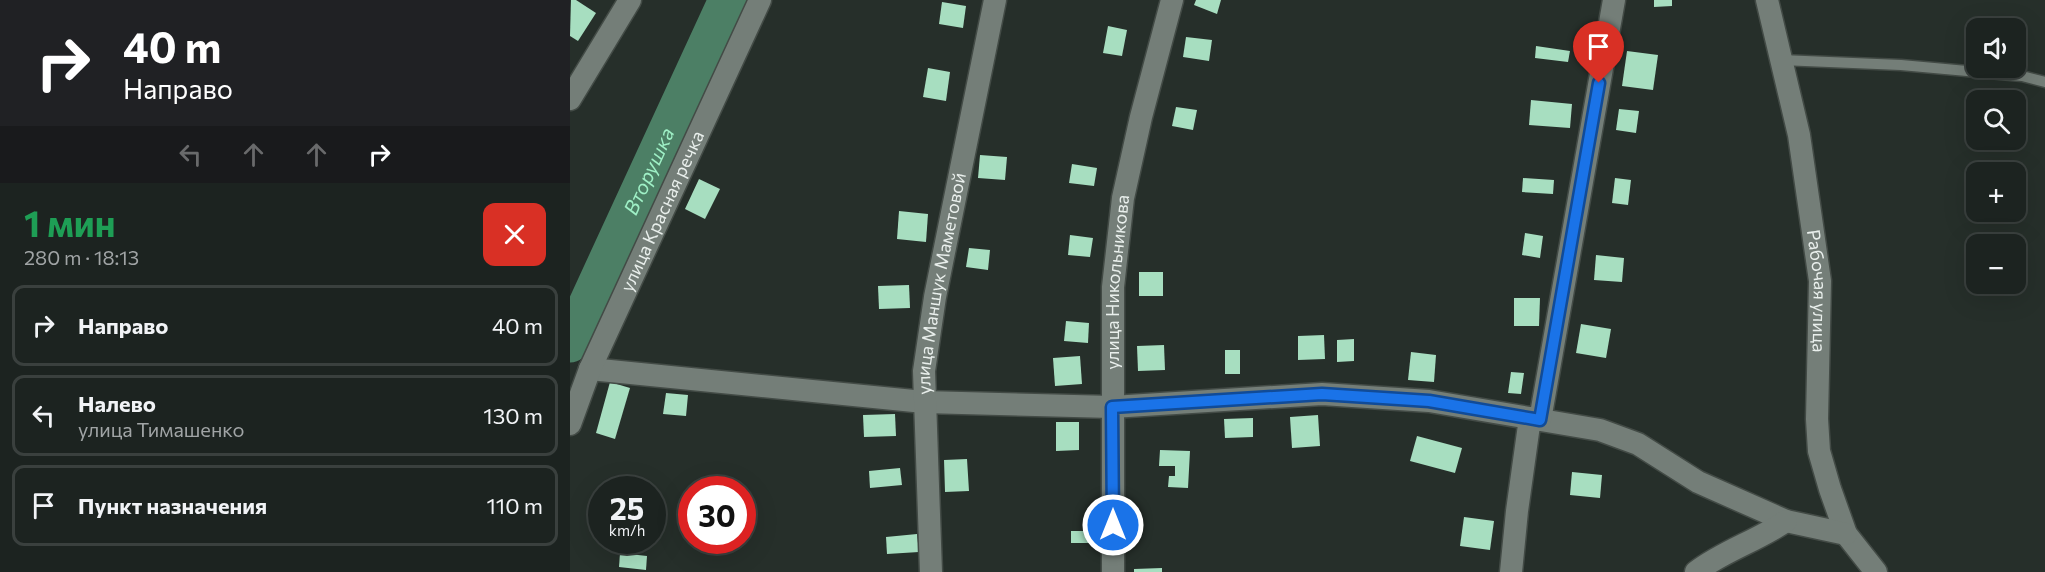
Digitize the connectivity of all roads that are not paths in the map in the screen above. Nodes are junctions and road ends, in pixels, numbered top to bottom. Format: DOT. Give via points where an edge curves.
graph roads {
  1 [pos="630,0"];
  2 [pos="760,0"];
  3 [pos="995,0"];
  4 [pos="1172,0"];
  5 [pos="1614,0"];
  6 [pos="1767,0"];
  7 [pos="1781,60"];
  8 [pos="2045,82"];
  9 [pos="570,99"];
  10 [pos="590,369"];
  11 [pos="924,402"];
  12 [pos="1112,407"];
  13 [pos="1535,419"];
  14 [pos="570,424"];
  15 [pos="1786,521"];
  16 [pos="1846,534"];
  17 [pos="931,572"];
  18 [pos="1113,572"];
  19 [pos="1510,572"];
  20 [pos="1696,572"];
  21 [pos="1876,572"];
  1 -- 9 [label="street"];
  2 -- 10 [label="street, улица Красная речка"];
  3 -- 11 [label="street, улица Маншук Маметовой" via="935,297 924,371"];
  4 -- 12 [label="street, улица Никольникова" via="1123,198 1113,287"];
  5 -- 13 [label="street"];
  6 -- 7 [label="street, Рабочая улица"];
  7 -- 8 [label="lane" via="1901,64 2022,76"];
  7 -- 16 [label="street, Рабочая улица" via="1799,135 1820,282 1819,451"];
  10 -- 11 [label="street"];
  10 -- 14 [label="street, улица Красная речка"];
  11 -- 12 [label="street"];
  11 -- 17 [label="street, улица Маншук Маметовой"];
  12 -- 13 [label="street" via="1322,394 1429,401"];
  12 -- 18 [label="street, улица Никольникова"];
  13 -- 15 [label="street" via="1600,430 1638,444 1698,482"];
  13 -- 19 [label="street" via="1516,511"];
  15 -- 16 [label="street"];
  15 -- 20 [label="street" via="1766,535 1711,560"];
  16 -- 21 [label="street, Рабочая улица"];
}
